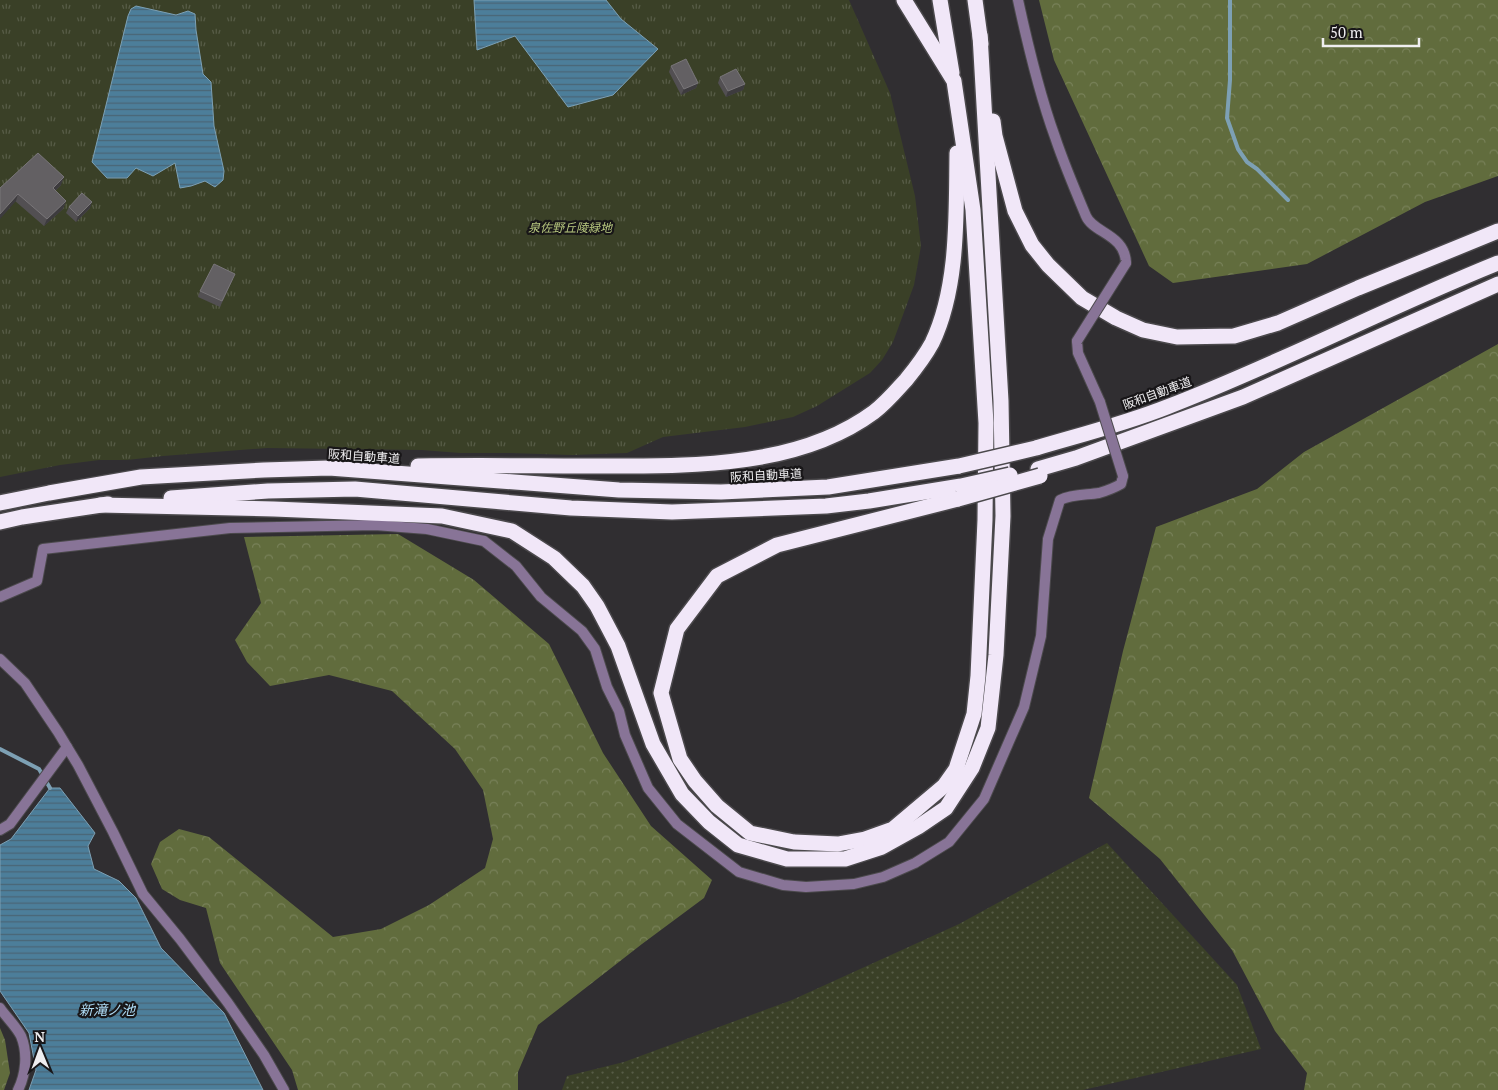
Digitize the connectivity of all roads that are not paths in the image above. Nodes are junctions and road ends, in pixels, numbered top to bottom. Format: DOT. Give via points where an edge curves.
graph roads {
  1 [pos="904,0"];
  2 [pos="940,0"];
  3 [pos="975,0"];
  4 [pos="1018,0"];
  5 [pos="980,36"];
  6 [pos="954,82"];
  7 [pos="958,104"];
  8 [pos="1498,231"];
  9 [pos="1498,263"];
  10 [pos="1498,284"];
  11 [pos="329,468"];
  12 [pos="960,493"];
  13 [pos="0,503"];
  14 [pos="100,505"];
  15 [pos="0,522"];
  16 [pos="0,597"];
  17 [pos="0,659"];
  18 [pos="63,751"];
  19 [pos="0,830"];
  20 [pos="0,1008"];
  21 [pos="18,1090"];
  22 [pos="284,1090"];
  1 -- 6 [label="highway"];
  2 -- 6 [label="highway"];
  3 -- 5 [label="highway"];
  4 -- 16 [label="street, bridge" via="1054,137 1088,222 1105,232 1125,254 1126,263 1078,342 1078,354 1100,402 1123,476 1121,484 1112,489 1060,500 1048,539 1041,636 1024,707 984,799 949,842 915,863 883,877 854,884 782,886 739,872 677,824 648,788 595,649 582,631 541,597 516,566 484,541 427,530 375,525 230,528 141,537 43,549 37,581"];
  5 -- 8 [label="highway" via="995,136 1015,211 1032,245 1082,298 1143,330 1177,336 1234,336 1278,324 1366,284"];
  5 -- 14 [label="highway" via="1000,401 1003,516 996,655 988,728 972,768 946,808 882,847 845,859 787,859 738,844 709,822 682,794 653,744 618,646 597,606 583,586 554,558 512,530 442,516"];
  6 -- 7 [label="highway"];
  7 -- 11 [label="highway" via="955,240 940,321 932,343 914,370 874,412 850,427 825,439 763,458 727,461 640,466"];
  7 -- 12 [label="highway" via="972,210 986,423 985,539 974,714 956,769 944,786 893,829 838,844 794,842 750,833 717,806 680,759 661,693 677,629 717,576 777,545"];
  9 -- 11 [label="highway, 阪和自動車道, bridge" via="1165,408 1036,448 958,466 828,487 721,492 610,490"];
  10 -- 12 [label="highway, bridge" via="1209,412 1039,472"];
  11 -- 13 [label="highway, 阪和自動車道" via="141,477"];
  12 -- 14 [label="highway" via="826,506 672,512 571,508 355,489 268,491"];
  14 -- 15 [label="highway"];
  17 -- 18 [label="street" via="25,683"];
  18 -- 19 [label="street" via="10,824"];
  18 -- 22 [label="street" via="78,765 143,894 228,1003"];
  20 -- 21 [label="street" via="21,1036 26,1058"];
}
